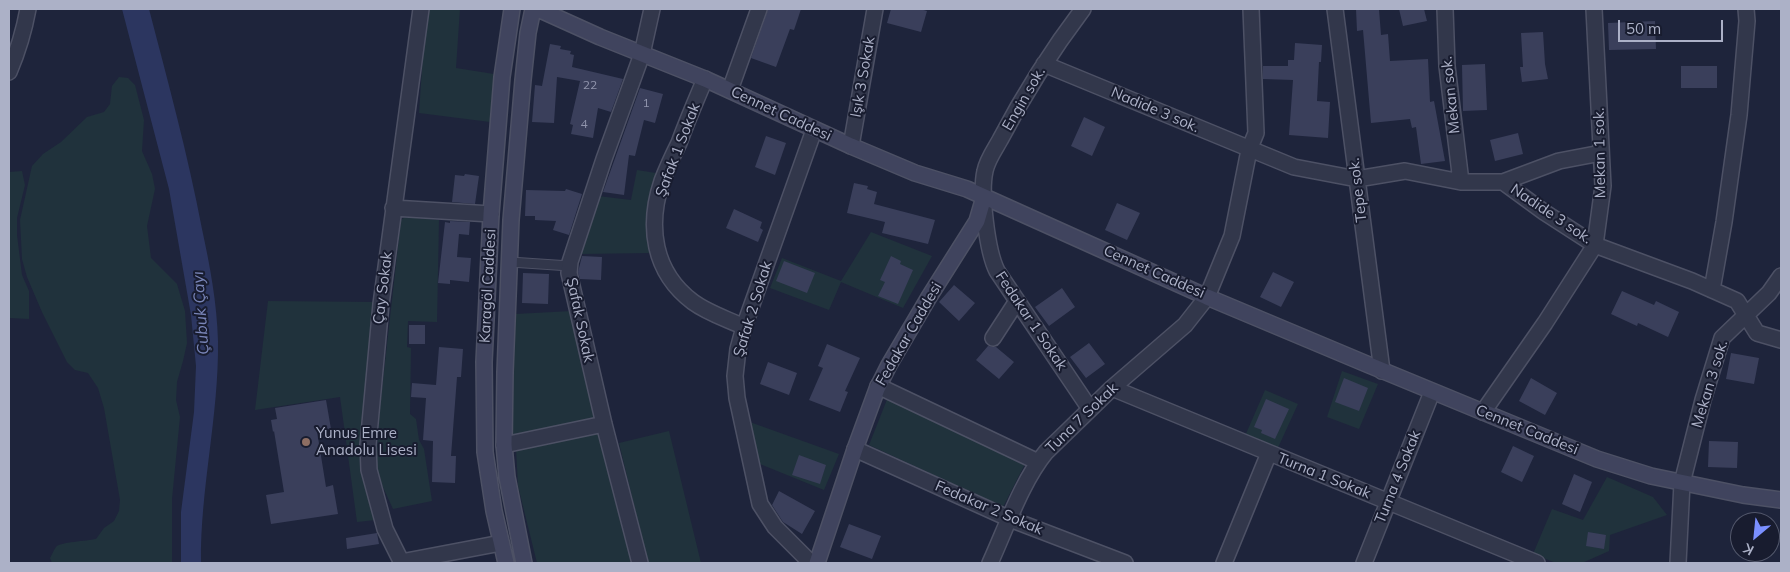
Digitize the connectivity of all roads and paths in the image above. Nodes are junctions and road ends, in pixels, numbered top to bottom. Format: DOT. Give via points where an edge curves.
graph roads {
  1 [pos="28,9"];
  2 [pos="421,9"];
  3 [pos="512,9"];
  4 [pos="533,9"];
  5 [pos="538,9"];
  6 [pos="652,9"];
  7 [pos="759,9"];
  8 [pos="875,9"];
  9 [pos="1084,9"];
  10 [pos="1250,9"];
  11 [pos="1335,9"];
  12 [pos="1445,9"];
  13 [pos="1594,9"];
  14 [pos="1746,9"];
  15 [pos="642,54"];
  16 [pos="1044,64"];
  17 [pos="9,72"];
  18 [pos="705,79"];
  19 [pos="730,90"];
  20 [pos="814,130"];
  21 [pos="851,146"];
  22 [pos="1249,150"];
  23 [pos="1601,153"];
  24 [pos="1357,179"];
  25 [pos="1461,182"];
  26 [pos="1503,182"];
  27 [pos="984,197"];
  28 [pos="392,208"];
  29 [pos="491,214"];
  30 [pos="1595,245"];
  31 [pos="510,262"];
  32 [pos="570,266"];
  33 [pos="1781,276"];
  34 [pos="1712,290"];
  35 [pos="1207,297"];
  36 [pos="1017,301"];
  37 [pos="1745,314"];
  38 [pos="744,327"];
  39 [pos="993,338"];
  40 [pos="1781,340"];
  41 [pos="1382,371"];
  42 [pos="878,386"];
  43 [pos="1112,388"];
  44 [pos="1432,392"];
  45 [pos="1090,409"];
  46 [pos="1483,412"];
  47 [pos="604,424"];
  48 [pos="504,445"];
  49 [pos="855,449"];
  50 [pos="1269,453"];
  51 [pos="1038,462"];
  52 [pos="1682,483"];
  53 [pos="1781,500"];
  54 [pos="1388,502"];
  55 [pos="1010,519"];
  56 [pos="501,543"];
  57 [pos="1107,560"];
  58 [pos="401,563"];
  59 [pos="506,563"];
  60 [pos="524,563"];
  61 [pos="640,563"];
  62 [pos="811,563"];
  63 [pos="817,563"];
  64 [pos="990,563"];
  65 [pos="1125,563"];
  66 [pos="1224,563"];
  67 [pos="1364,563"];
  68 [pos="1536,563"];
  69 [pos="1678,563"];
  1 -- 17 [label="street" via="17,55"];
  2 -- 28 [label="street, Çay Sokak"];
  3 -- 29 [label="street, Karagöl Caddesi" via="502,76"];
  4 -- 31 [label="street" via="523,80"];
  5 -- 15 [label="street, Cennet Caddesi"];
  6 -- 15 [label="street, Şafak Sokak"];
  7 -- 19 [label="street"];
  8 -- 21 [label="street, Işık 3 Sokak"];
  9 -- 16 [label="street, Engin sok."];
  10 -- 22 [label="street, Tuna 7 Sokak" via="1256,133"];
  11 -- 24 [label="street, Tepe sok."];
  12 -- 25 [label="street, Mekan sok." via="1447,66"];
  13 -- 23 [label="street, Mekan 1 sok."];
  14 -- 34 [label="street" via="1739,114"];
  15 -- 18 [label="street, Cennet Caddesi"];
  15 -- 32 [label="street, Şafak Sokak"];
  16 -- 22 [label="street, Nadide 3 sok."];
  16 -- 27 [label="street, Engin sok." via="1012,116 985,170"];
  18 -- 19 [label="street, Cennet Caddesi"];
  18 -- 38 [label="street, Şafak 1 Sokak" via="662,181 654,241 660,261 681,292"];
  19 -- 20 [label="street, Cennet Caddesi"];
  20 -- 21 [label="street, Cennet Caddesi"];
  20 -- 38 [label="street, Şafak 2 Sokak"];
  21 -- 27 [label="street, Cennet Caddesi"];
  22 -- 24 [label="street, Nadide 3 sok." via="1294,168"];
  22 -- 35 [label="street, Tuna 7 Sokak" via="1232,236"];
  23 -- 26 [label="street" via="1559,161"];
  23 -- 30 [label="street, Mekan 1 sok." via="1603,186"];
  24 -- 25 [label="street, Nadide 3 sok." via="1405,171"];
  24 -- 41 [label="street, Tepe sok."];
  25 -- 26 [label="street, Nadide 3 sok."];
  26 -- 30 [label="street, Nadide 3 sok."];
  27 -- 35 [label="street, Cennet Caddesi"];
  27 -- 36 [label="street, Fedakar 1 Sokak" via="990,255"];
  27 -- 42 [label="street, Fedakar Caddesi" via="977,222 928,297"];
  28 -- 29 [label="street"];
  28 -- 58 [label="street, Çay Sokak" via="368,460 385,529"];
  29 -- 56 [label="street, Karagöl Caddesi" via="484,429"];
  30 -- 34 [label="street, Nadide 3 sok."];
  30 -- 46 [label="street, Mekan 1 sok."];
  31 -- 32 [label="lane"];
  31 -- 48 [label="street"];
  32 -- 47 [label="street, Şafak Sokak" via="570,284"];
  33 -- 37 [label="street, Mekan 3 sok." via="1769,293"];
  34 -- 37 [label="street, Nadide 3 sok." via="1737,301"];
  35 -- 41 [label="street, Cennet Caddesi"];
  35 -- 43 [label="street, Tuna 7 Sokak" via="1185,325"];
  36 -- 39 [label="street"];
  36 -- 45 [label="street, Fedakar 1 Sokak"];
  37 -- 40 [label="street, Nadide 3 sok." via="1757,333"];
  37 -- 52 [label="street, Mekan 3 sok." via="1722,338 1702,400"];
  38 -- 62 [label="street, Şafak 2 Sokak" via="735,376 760,504 775,527"];
  41 -- 44 [label="street, Cennet Caddesi"];
  42 -- 49 [label="street, Fedakar Caddesi"];
  42 -- 51 [label="street"];
  43 -- 45 [label="street, Tuna 7 Sokak"];
  43 -- 50 [label="street, Turna 1 Sokak"];
  44 -- 46 [label="street, Cennet Caddesi"];
  44 -- 54 [label="street, Turna 4 Sokak"];
  45 -- 51 [label="street, Tuna 7 Sokak"];
  46 -- 52 [label="street, Cennet Caddesi" via="1621,467"];
  47 -- 48 [label="street"];
  47 -- 61 [label="street, Şafak Sokak"];
  48 -- 60 [label="street" via="509,491"];
  49 -- 55 [label="street, Fedakar 2 Sokak"];
  49 -- 63 [label="street, Fedakar Caddesi"];
  50 -- 54 [label="street, Turna 1 Sokak"];
  50 -- 66 [label="street"];
  51 -- 55 [label="street, Tuna 7 Sokak"];
  52 -- 53 [label="street, Cennet Caddesi"];
  52 -- 69 [label="street, Mekan 3 sok."];
  54 -- 67 [label="street, Turna 4 Sokak"];
  54 -- 68 [label="street, Turna 1 Sokak"];
  55 -- 57 [label="street, Fedakar 2 Sokak"];
  55 -- 64 [label="street, Tuna 7 Sokak"];
  56 -- 58 [label="street"];
  56 -- 59 [label="street, Karagöl Caddesi"];
  57 -- 65 [label="street, Fedakar 2 Sokak"];
}
